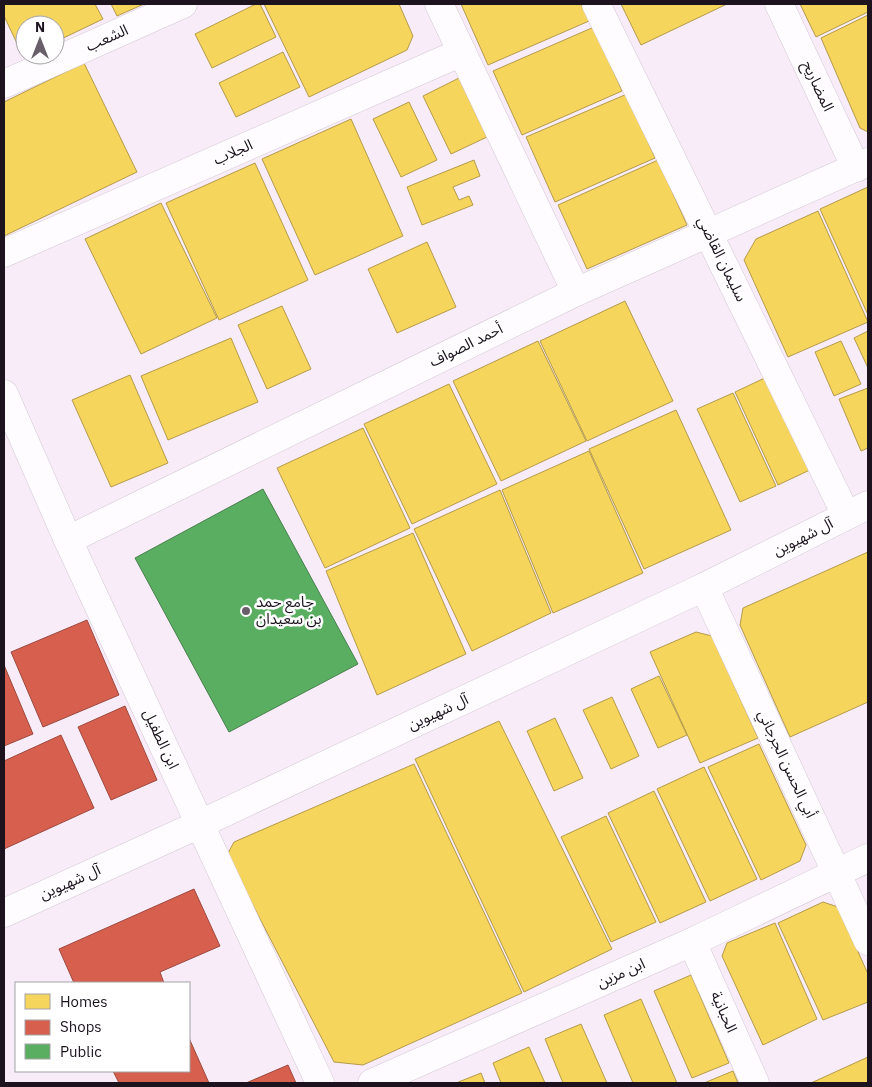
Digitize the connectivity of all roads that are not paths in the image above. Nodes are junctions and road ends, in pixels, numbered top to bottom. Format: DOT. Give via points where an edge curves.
graph roads {
  1 [pos="183,4"];
  2 [pos="439,4"];
  3 [pos="596,4"];
  4 [pos="780,4"];
  5 [pos="462,52"];
  6 [pos="4,84"];
  7 [pos="862,165"];
  8 [pos="710,234"];
  9 [pos="4,253"];
  10 [pos="576,292"];
  11 [pos="4,394"];
  12 [pos="857,510"];
  13 [pos="68,540"];
  14 [pos="704,587"];
  15 [pos="200,824"];
  16 [pos="868,858"];
  17 [pos="838,872"];
  18 [pos="4,912"];
  19 [pos="868,941"];
  20 [pos="692,942"];
  21 [pos="320,1083"];
  22 [pos="372,1083"];
  23 [pos="755,1083"];
  1 -- 6 [label="street, الشعب"];
  2 -- 5 [label="street"];
  3 -- 8 [label="street, سليمان القاضي"];
  4 -- 7 [label="street, المضاريح"];
  5 -- 9 [label="street, الجلاب"];
  5 -- 10 [label="street"];
  7 -- 8 [label="street, أحمد الصواف"];
  8 -- 10 [label="street, أحمد الصواف"];
  8 -- 12 [label="street, سليمان القاضي"];
  10 -- 13 [label="street, أحمد الصواف"];
  11 -- 13 [label="street, ابن الطفيل"];
  12 -- 14 [label="street, آل شهيوين"];
  13 -- 15 [label="street, ابن الطفيل"];
  14 -- 15 [label="street, آل شهيوين"];
  14 -- 17 [label="street, أبي الحسن الجرجاني"];
  15 -- 18 [label="street, آل شهيوين"];
  15 -- 21 [label="street, ابن الطفيل"];
  16 -- 17 [label="street, ابن مزين"];
  17 -- 19 [label="street, أبي الحسن الجرجاني"];
  17 -- 20 [label="street, ابن مزين"];
  20 -- 22 [label="street, ابن مزين"];
  20 -- 23 [label="street, الحبانية"];
}
